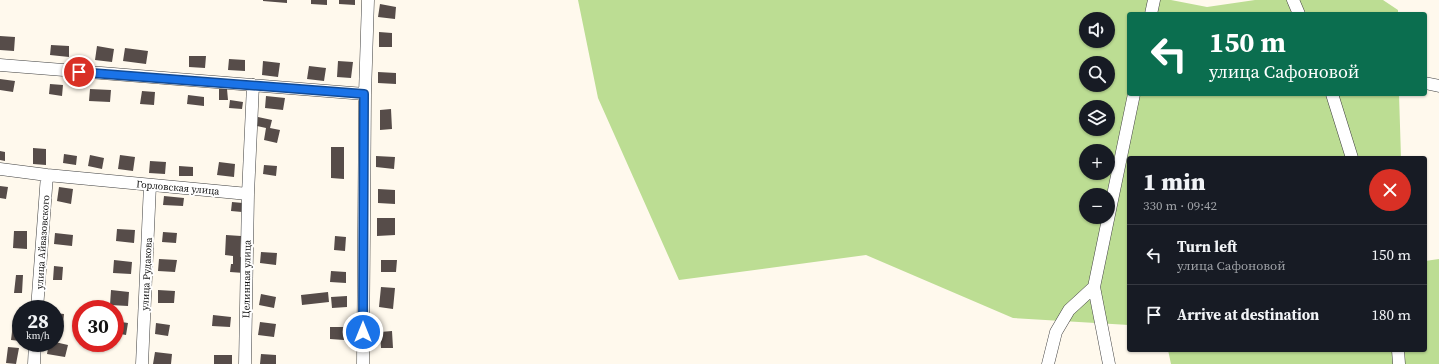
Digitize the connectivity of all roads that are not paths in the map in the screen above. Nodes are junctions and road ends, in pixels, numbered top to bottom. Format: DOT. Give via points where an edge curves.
graph roads {
  1 [pos="368,0"];
  2 [pos="1154,0"];
  3 [pos="1293,0"];
  4 [pos="1151,12"];
  5 [pos="1299,12"];
  6 [pos="0,65"];
  7 [pos="1427,83"];
  8 [pos="253,85"];
  9 [pos="1439,86"];
  10 [pos="364,94"];
  11 [pos="1134,96"];
  12 [pos="1333,96"];
  13 [pos="1351,156"];
  14 [pos="0,169"];
  15 [pos="47,175"];
  16 [pos="150,185"];
  17 [pos="248,194"];
  18 [pos="1094,287"];
  19 [pos="38,300"];
  20 [pos="35,352"];
  21 [pos="1398,352"];
  22 [pos="34,364"];
  23 [pos="142,364"];
  24 [pos="244,364"];
  25 [pos="363,364"];
  26 [pos="1048,364"];
  27 [pos="1109,364"];
  28 [pos="1399,364"];
  1 -- 10 [label="street"];
  2 -- 4 [label="street"];
  3 -- 5 [label="street"];
  6 -- 8 [label="street"];
  7 -- 9 [label="street"];
  8 -- 10 [label="street"];
  8 -- 17 [label="street"];
  10 -- 25 [label="street"];
  11 -- 18 [label="street"];
  12 -- 13 [label="street"];
  14 -- 15 [label="street, Горловская улица"];
  15 -- 16 [label="street, Горловская улица"];
  15 -- 19 [label="street, улица Айвазовского"];
  16 -- 17 [label="street, Горловская улица"];
  16 -- 23 [label="street, улица Рудакова"];
  17 -- 24 [label="street, Целинная улица"];
  18 -- 26 [label="street" via="1069,310 1056,332"];
  18 -- 27 [label="street"];
  20 -- 22 [label="street"];
  21 -- 28 [label="street"];
}
